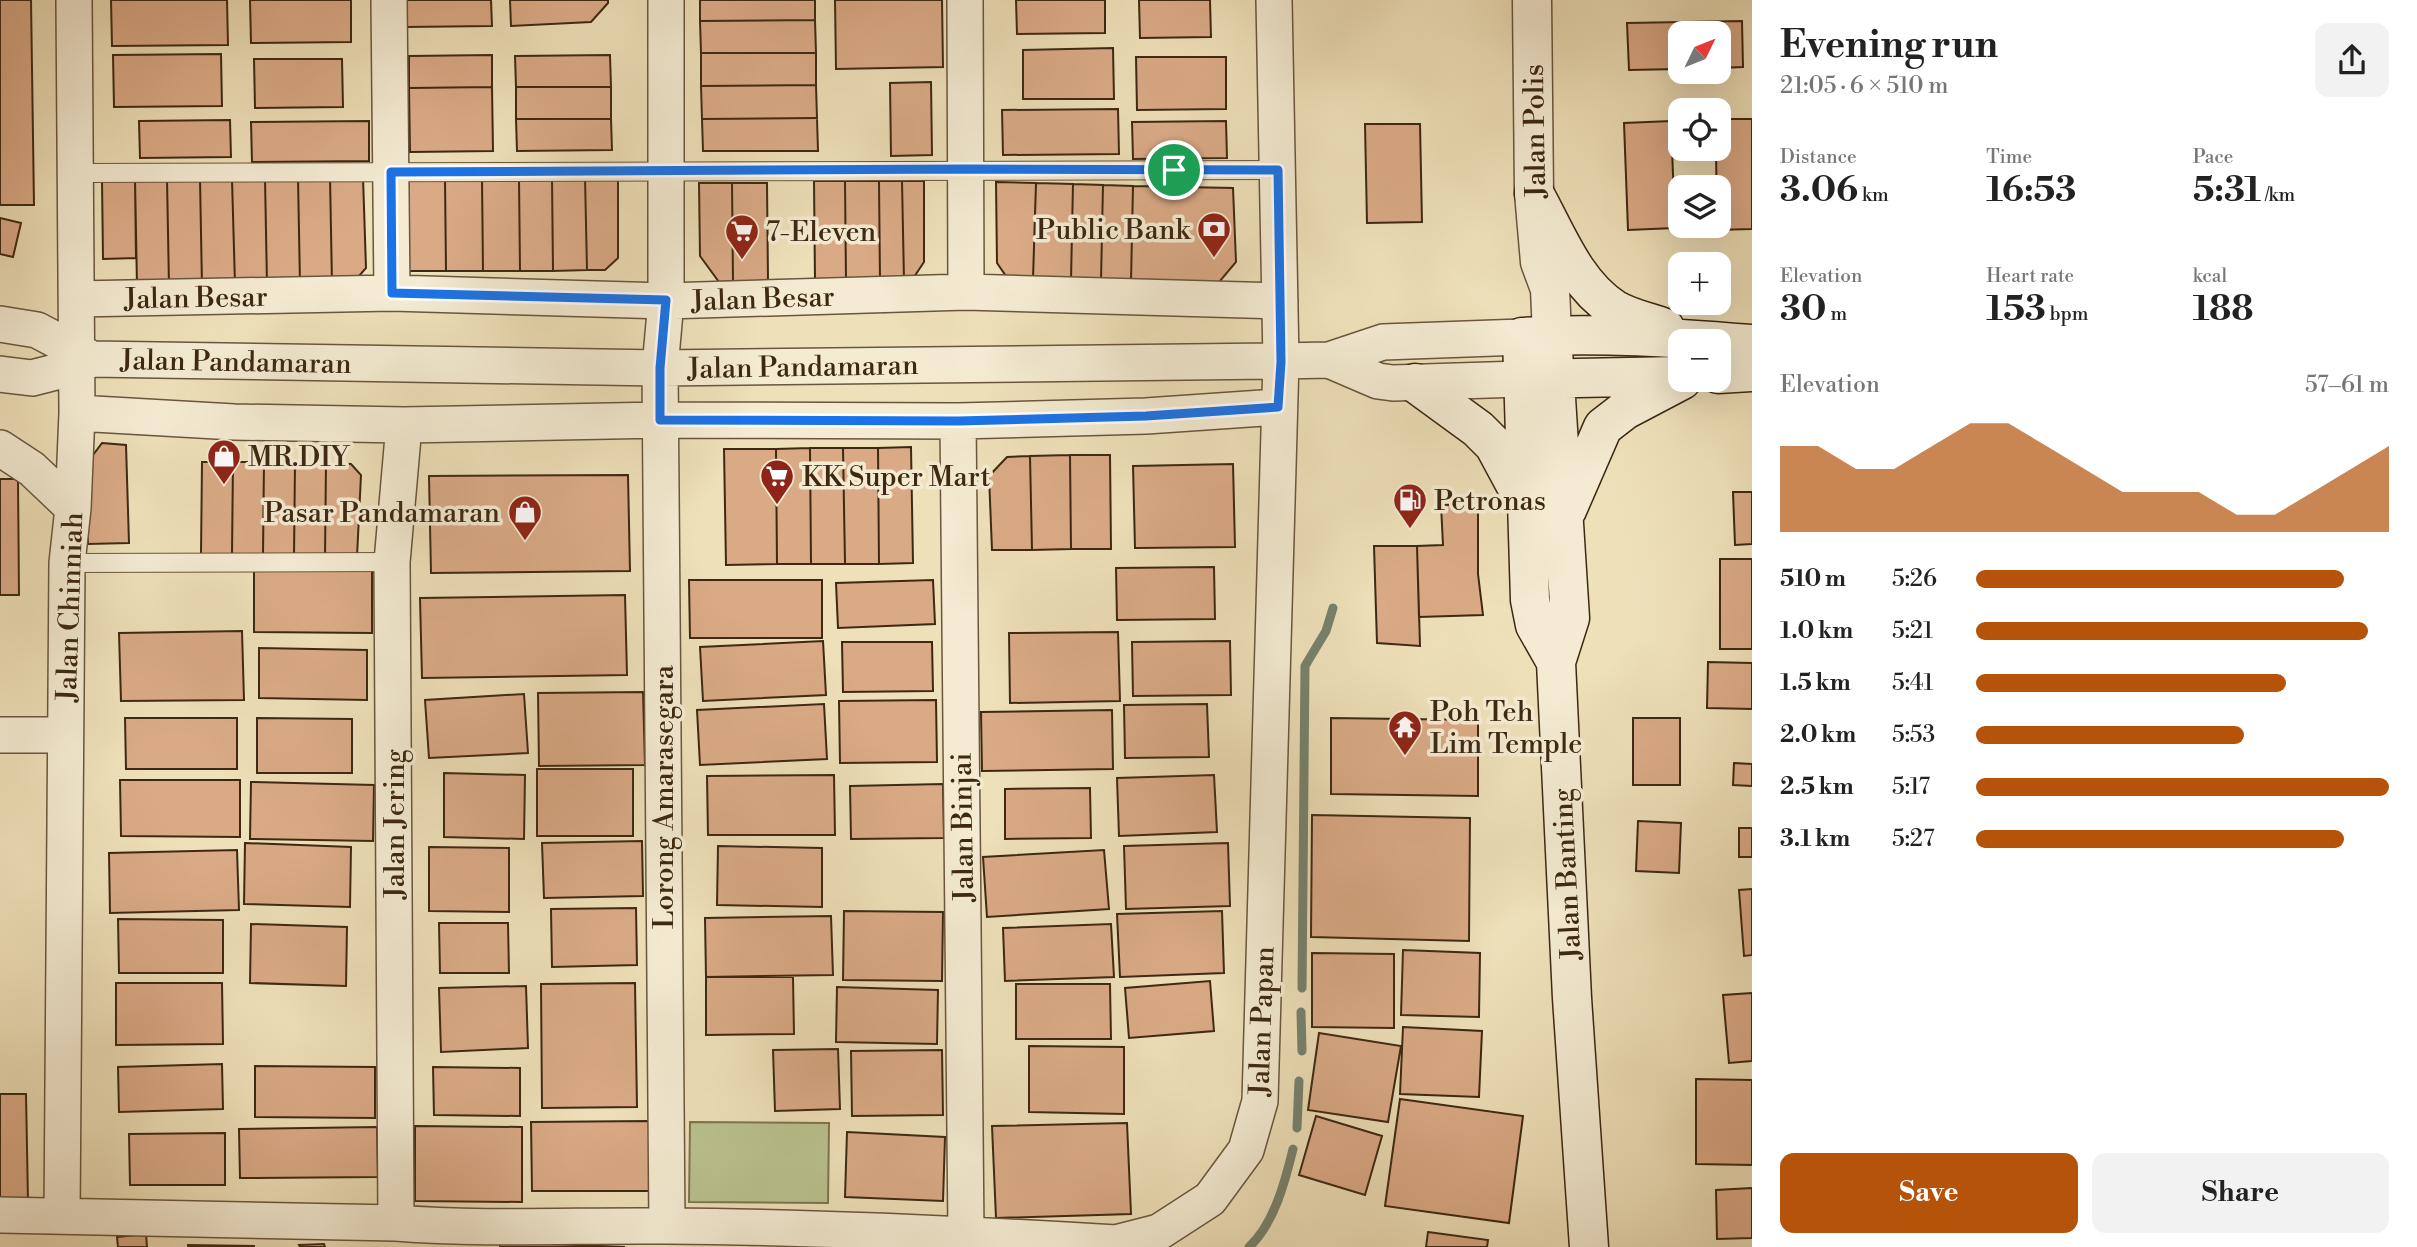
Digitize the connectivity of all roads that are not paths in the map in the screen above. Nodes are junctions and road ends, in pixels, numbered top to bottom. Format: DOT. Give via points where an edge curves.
graph roads {
  1 [pos="74,0"];
  2 [pos="389,0"];
  3 [pos="666,0"];
  4 [pos="965,0"];
  5 [pos="1274,0"];
  6 [pos="1532,0"];
  7 [pos="966,169"];
  8 [pos="1278,170"];
  9 [pos="666,171"];
  10 [pos="391,172"];
  11 [pos="75,173"];
  12 [pos="1534,194"];
  13 [pos="966,292"];
  14 [pos="392,293"];
  15 [pos="77,299"];
  16 [pos="666,300"];
  17 [pos="1280,301"];
  18 [pos="0,324"];
  19 [pos="1668,329"];
  20 [pos="1537,336"];
  21 [pos="1668,339"];
  22 [pos="1731,342"];
  23 [pos="1752,344"];
  24 [pos="81,358"];
  25 [pos="1329,360"];
  26 [pos="1281,362"];
  27 [pos="660,368"];
  28 [pos="1752,372"];
  29 [pos="1731,373"];
  30 [pos="0,374"];
  31 [pos="1668,378"];
  32 [pos="1537,379"];
  33 [pos="1396,382"];
  34 [pos="1668,385"];
  35 [pos="1278,407"];
  36 [pos="77,413"];
  37 [pos="660,420"];
  38 [pos="958,421"];
  39 [pos="404,425"];
  40 [pos="0,448"];
  41 [pos="1526,506"];
  42 [pos="73,508"];
  43 [pos="1565,515"];
  44 [pos="392,562"];
  45 [pos="66,563"];
  46 [pos="1556,662"];
  47 [pos="0,735"];
  48 [pos="65,735"];
  49 [pos="0,1215"];
  50 [pos="62,1215"];
  51 [pos="396,1223"];
  52 [pos="667,1226"];
  53 [pos="966,1234"];
  54 [pos="455,1237"];
  55 [pos="839,1239"];
  56 [pos="1116,1245"];
  57 [pos="1589,1247"];
  1 -- 11 [label="street, Jalan Chinniah"];
  2 -- 10 [label="street"];
  3 -- 9 [label="street, Lorong Amarasegara"];
  4 -- 7 [label="street"];
  5 -- 8 [label="street, Jalan Papan"];
  6 -- 12 [label="main road, Jalan Polis"];
  7 -- 8 [label="lane"];
  7 -- 9 [label="lane"];
  7 -- 13 [label="street"];
  8 -- 17 [label="street, Jalan Papan"];
  9 -- 10 [label="lane"];
  9 -- 16 [label="street, Lorong Amarasegara"];
  10 -- 11 [label="lane"];
  10 -- 14 [label="street"];
  11 -- 15 [label="street, Jalan Chinniah"];
  12 -- 19 [label="main road" via="1587,286 1615,310"];
  12 -- 20 [label="main road, Jalan Polis" via="1540,262 1550,289"];
  13 -- 16 [label="street, Jalan Besar"];
  13 -- 17 [label="street, Jalan Besar"];
  14 -- 15 [label="street, Jalan Besar"];
  14 -- 16 [label="street, Jalan Besar"];
  15 -- 24 [label="street, Jalan Chinniah"];
  16 -- 27 [label="street, Lorong Amarasegara"];
  17 -- 26 [label="street, Jalan Papan"];
  18 -- 24 [label="street" via="37,330"];
  20 -- 21 [label="main road"];
  20 -- 25 [label="street, Jalan Pandamaran" via="1383,342"];
  20 -- 32 [label="main road, Jalan Banting"];
  22 -- 23 [label="main road"];
  24 -- 27 [label="street, Jalan Pandamaran"];
  24 -- 30 [label="street, Jalan Pandamaran" via="32,378"];
  24 -- 36 [label="street, Jalan Chinniah"];
  25 -- 26 [label="street, Jalan Pandamaran"];
  25 -- 33 [label="street"];
  26 -- 27 [label="street, Jalan Pandamaran"];
  26 -- 35 [label="street, Jalan Papan"];
  27 -- 37 [label="street, Lorong Amarasegara"];
  28 -- 29 [label="main road"];
  31 -- 32 [label="main road"];
  32 -- 33 [label="street"];
  32 -- 41 [label="main road"];
  32 -- 43 [label="main road, Jalan Banting"];
  33 -- 41 [label="main road" via="1478,429 1494,445"];
  34 -- 43 [label="main road" via="1603,427"];
  35 -- 38 [label="street"];
  35 -- 56 [label="street, Jalan Papan" via="1260,1101 1246,1150 1210,1199 1159,1232"];
  36 -- 39 [label="street"];
  36 -- 42 [label="street, Jalan Chinniah"];
  37 -- 38 [label="street"];
  37 -- 39 [label="street"];
  37 -- 52 [label="street, Lorong Amarasegara"];
  38 -- 53 [label="street, Jalan Binjai"];
  39 -- 44 [label="street, Jalan Jering"];
  40 -- 42 [label="street" via="32,469"];
  41 -- 46 [label="main road" via="1530,600 1535,625"];
  42 -- 45 [label="street, Jalan Chinniah"];
  43 -- 46 [label="main road, Jalan Banting" via="1570,618"];
  44 -- 45 [label="lane"];
  44 -- 51 [label="street, Jalan Jering"];
  45 -- 48 [label="street, Jalan Chinniah"];
  46 -- 57 [label="main road, Jalan Banting"];
  47 -- 48 [label="street"];
  48 -- 50 [label="street, Jalan Chinniah"];
  49 -- 50 [label="street, Jalan Papan"];
  50 -- 51 [label="street, Jalan Papan"];
  51 -- 54 [label="street, Jalan Papan"];
  52 -- 54 [label="street, Jalan Papan"];
  52 -- 55 [label="street, Jalan Papan"];
  53 -- 55 [label="street, Jalan Papan"];
  53 -- 56 [label="street, Jalan Papan"];
}
